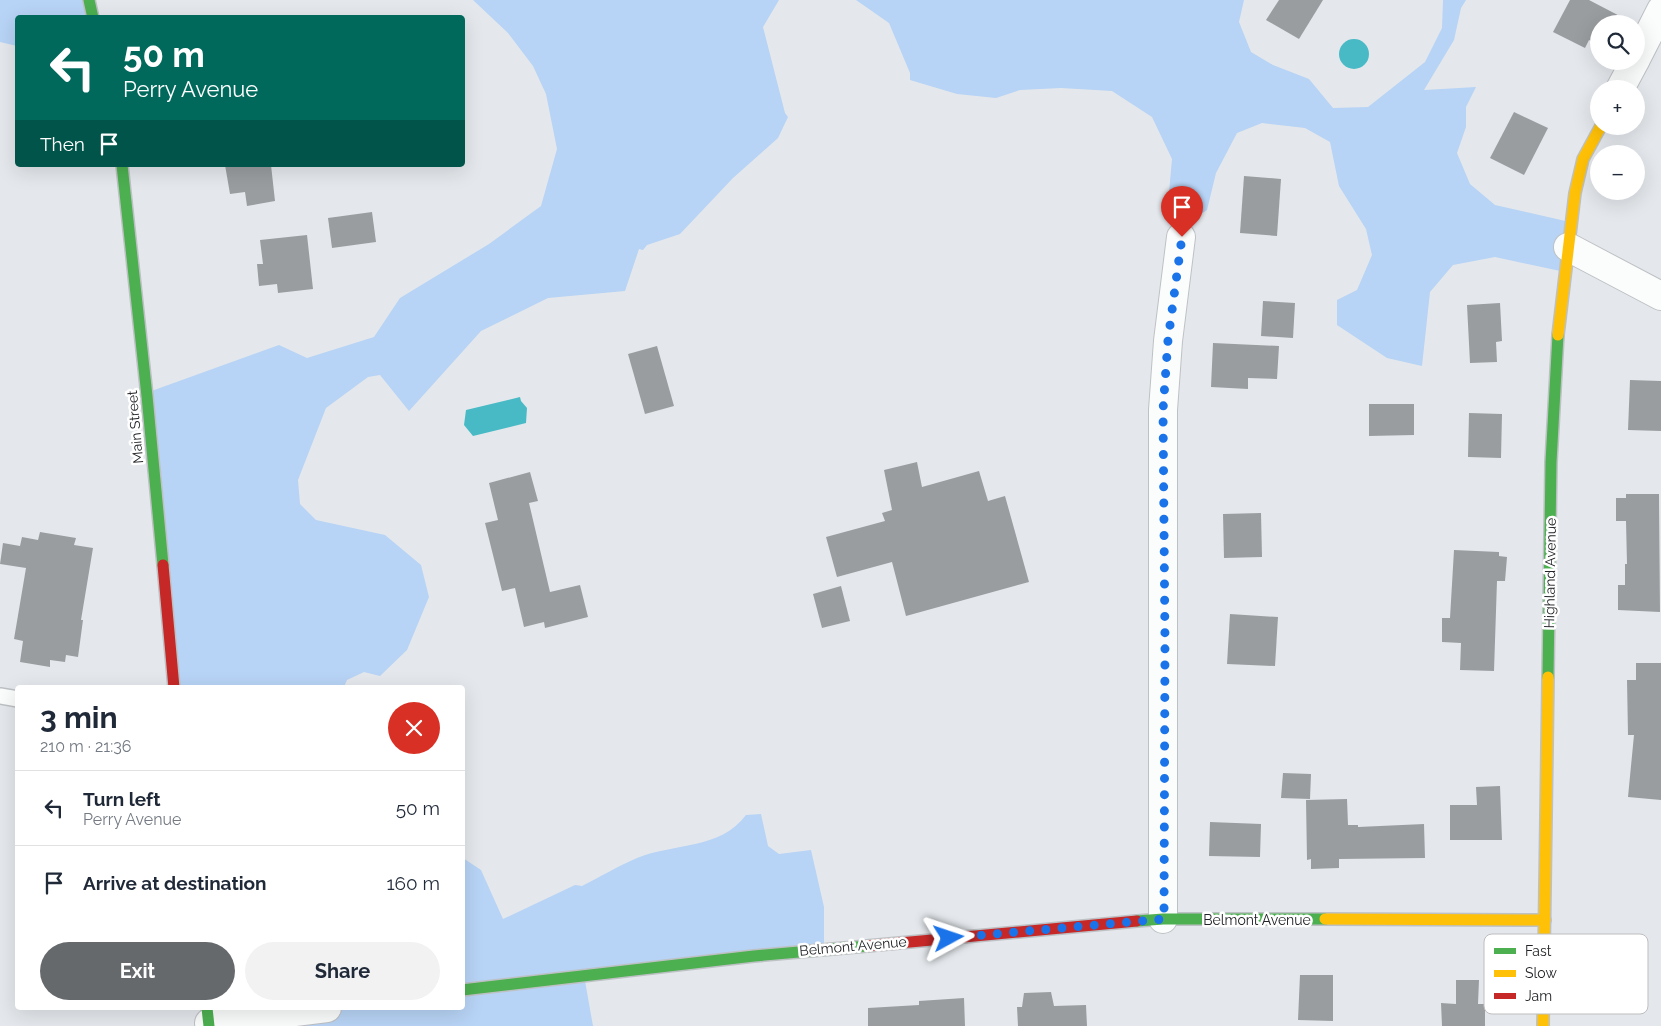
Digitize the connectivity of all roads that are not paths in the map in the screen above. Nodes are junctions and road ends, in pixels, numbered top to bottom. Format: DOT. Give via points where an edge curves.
graph roads {
  1 [pos="89,0"];
  2 [pos="1661,10"];
  3 [pos="92,15"];
  4 [pos="1645,42"];
  5 [pos="1596,135"];
  6 [pos="122,167"];
  7 [pos="1182,237"];
  8 [pos="1568,247"];
  9 [pos="1661,296"];
  10 [pos="174,685"];
  11 [pos="0,696"];
  12 [pos="15,698"];
  13 [pos="1164,919"];
  14 [pos="1545,920"];
  15 [pos="1545,934"];
  16 [pos="465,990"];
  17 [pos="306,1010"];
  18 [pos="209,1019"];
  1 -- 3 [label="street"];
  2 -- 4 [label="street"];
  5 -- 8 [label="street, Highland Avenue" via="1583,159"];
  6 -- 10 [label="street, Main Street"];
  7 -- 13 [label="street" via="1168,340 1163,410"];
  8 -- 9 [label="street"];
  8 -- 14 [label="street, Highland Avenue" via="1559,322 1551,462"];
  11 -- 12 [label="lane"];
  13 -- 14 [label="street, Belmont Avenue"];
  13 -- 16 [label="street, Belmont Avenue" via="764,955"];
  14 -- 15 [label="street, Highland Avenue"];
  17 -- 18 [label="street"];
}
